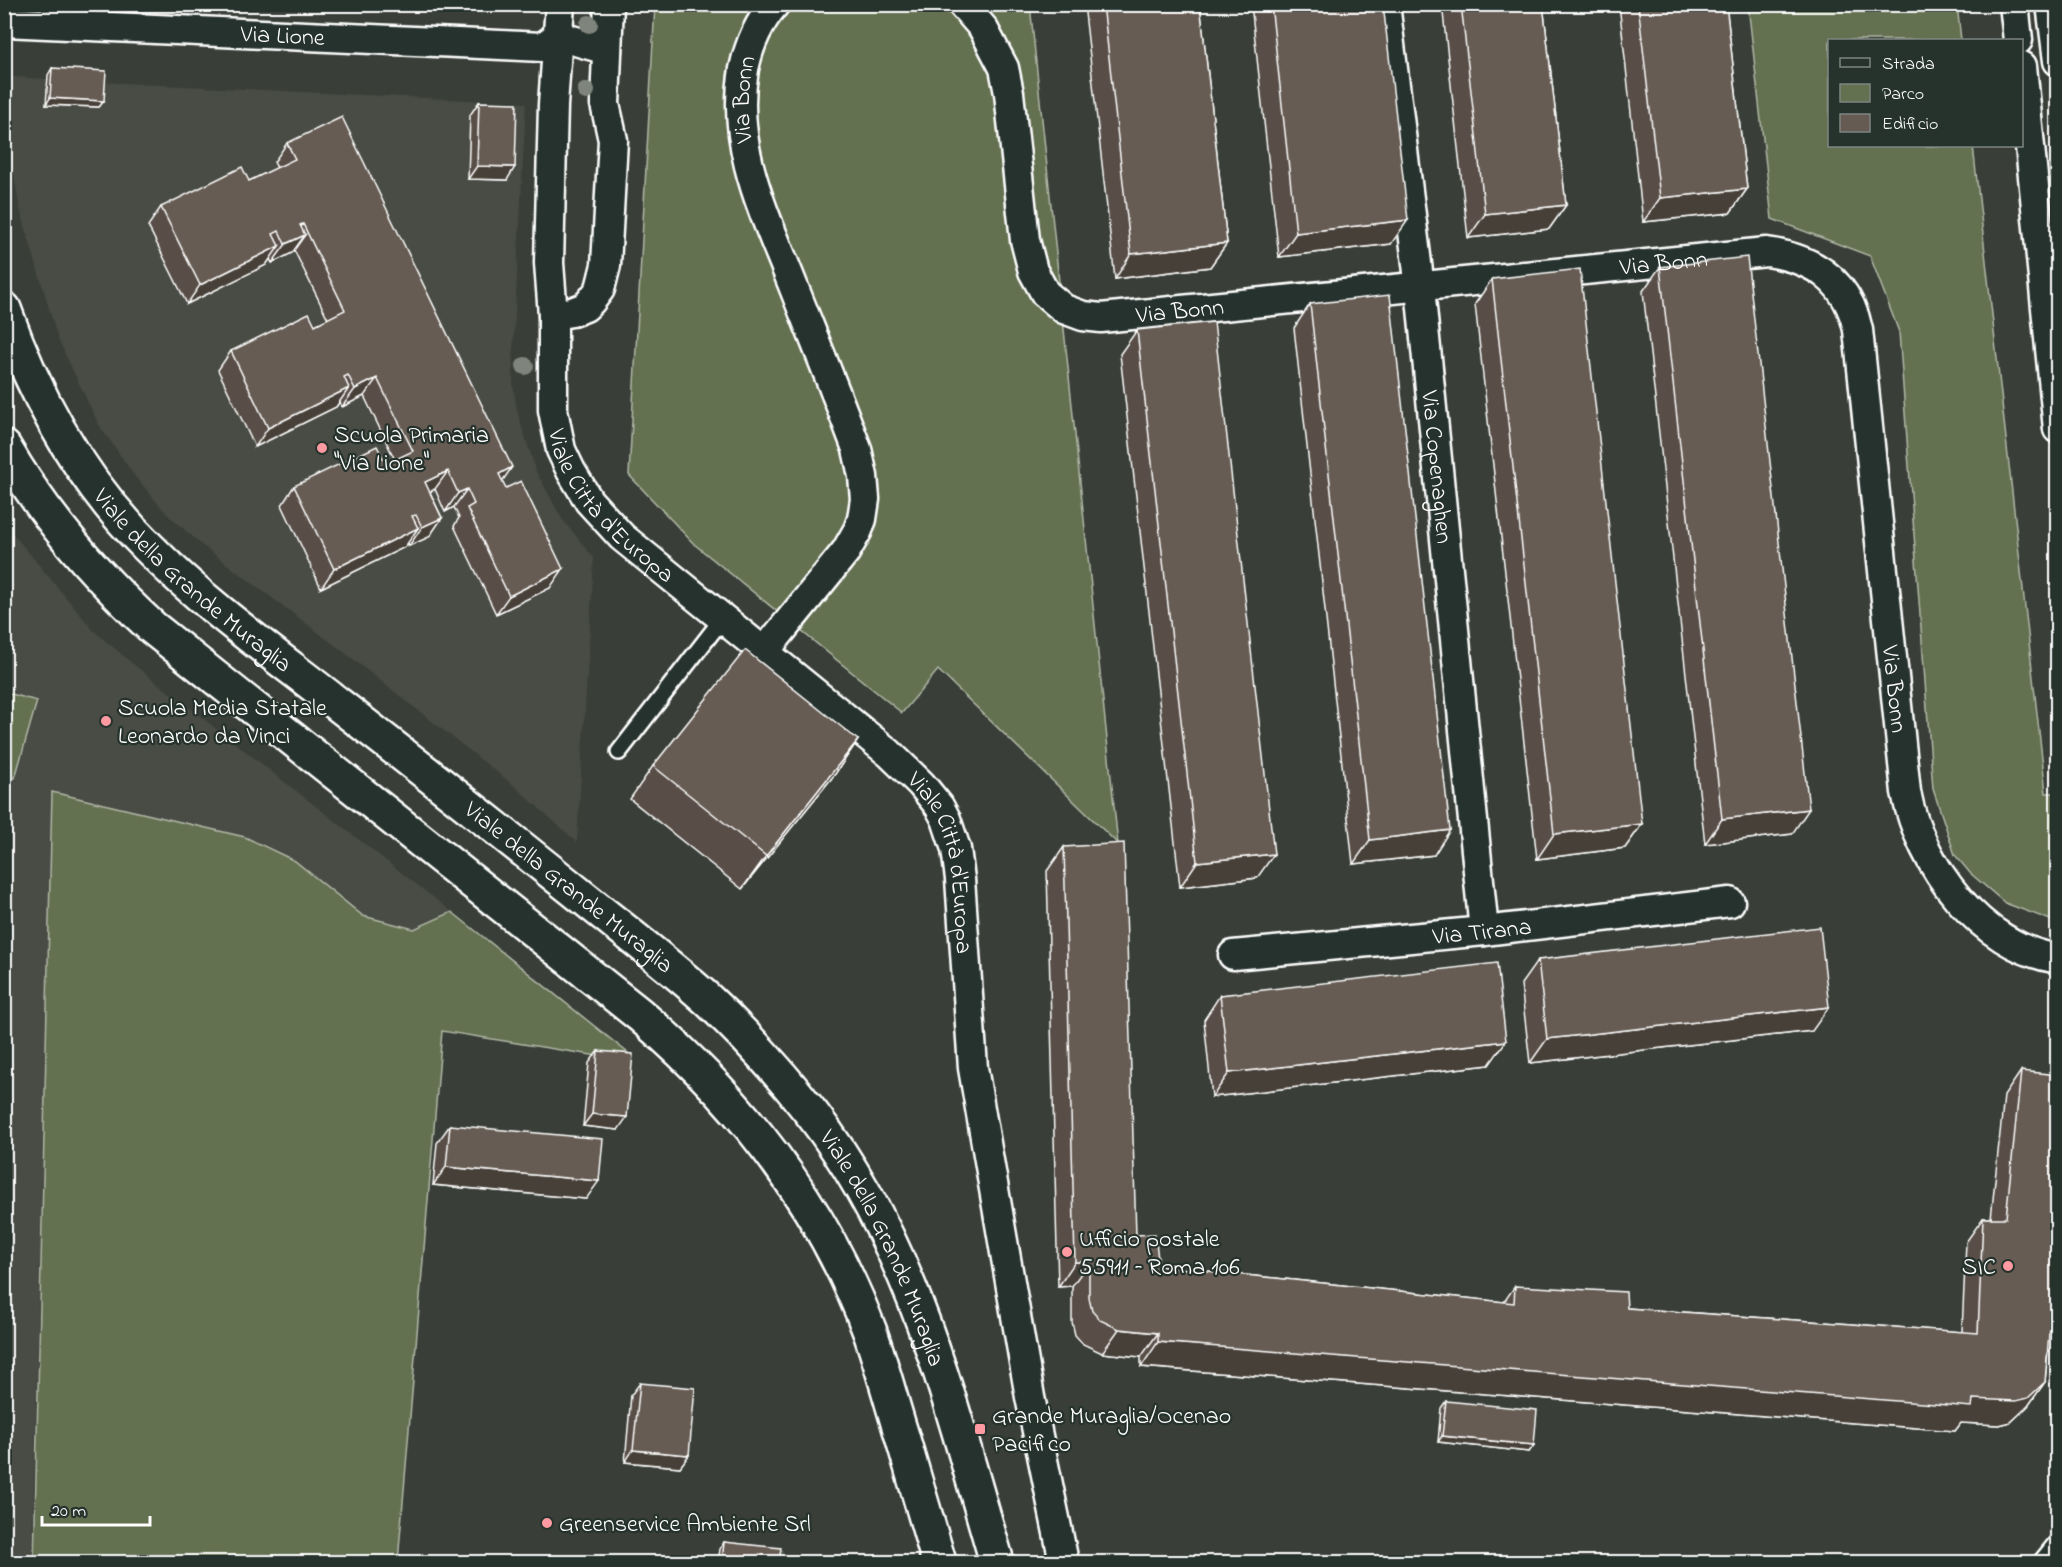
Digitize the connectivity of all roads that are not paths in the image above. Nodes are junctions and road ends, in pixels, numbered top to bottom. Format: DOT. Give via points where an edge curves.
graph roads {
  1 [pos="560,4"];
  2 [pos="609,4"];
  3 [pos="775,4"];
  4 [pos="962,4"];
  5 [pos="1385,4"];
  6 [pos="2014,4"];
  7 [pos="2051,4"];
  8 [pos="4,22"];
  9 [pos="558,36"];
  10 [pos="2019,39"];
  11 [pos="607,50"];
  12 [pos="2058,61"];
  13 [pos="2023,72"];
  14 [pos="2058,75"];
  15 [pos="2023,81"];
  16 [pos="1420,288"];
  17 [pos="4,309"];
  18 [pos="554,315"];
  19 [pos="2056,389"];
  20 [pos="2058,429"];
  21 [pos="4,447"];
  22 [pos="723,618"];
  23 [pos="765,651"];
  24 [pos="619,752"];
  25 [pos="1730,902"];
  26 [pos="1484,931"];
  27 [pos="1233,955"];
  28 [pos="2058,959"];
  29 [pos="2058,1541"];
  30 [pos="939,1563"];
  31 [pos="997,1563"];
  32 [pos="1064,1563"];
  33 [pos="2041,1563"];
  1 -- 9 [label="street, Viale Città d'Europa"];
  2 -- 11 [label="street"];
  3 -- 23 [label="street, Via Bonn" via="755,33 746,58 740,97 742,136 756,190 857,449 865,499 862,519 846,551"];
  4 -- 16 [label="street, Via Bonn" via="983,28 1004,69 1028,254 1039,284 1064,309 1101,318"];
  5 -- 16 [label="street, Via Copenaghen"];
  6 -- 10 [label="street"];
  7 -- 12 [label="street"];
  8 -- 9 [label="street, Via Lione" via="542,47"];
  9 -- 11 [label="street"];
  9 -- 18 [label="street, Viale Città d'Europa" via="549,263"];
  11 -- 18 [label="street" via="605,104 613,140 604,275 600,289 585,307"];
  13 -- 14 [label="street"];
  15 -- 19 [label="street"];
  16 -- 26 [label="street, Via Copenaghen"];
  16 -- 28 [label="street, Via Bonn" via="1767,252 1804,261 1833,280 1849,302 1858,330 1906,792 1913,821 1936,869 1975,916 2017,947"];
  17 -- 31 [label="street, Viale della Grande Muraglia" via="26,368 63,438 103,495 144,543 241,628 705,997 760,1053 813,1116 874,1210 912,1290 945,1382"];
  18 -- 22 [label="street, Viale Città d'Europa" via="553,410 561,450 571,471 589,501 622,537"];
  19 -- 20 [label="street"];
  21 -- 30 [label="street, Viale della Grande Muraglia" via="60,531 153,628 640,1015 705,1073 744,1118 809,1208 856,1298 884,1372"];
  22 -- 23 [label="street, Viale Città d'Europa"];
  22 -- 24 [label="lane"];
  23 -- 32 [label="street, Viale Città d'Europa" via="916,779 939,806 952,836 958,861 969,1034 981,1117 1030,1397"];
  25 -- 26 [label="street, Via Tirana"];
  26 -- 27 [label="street, Via Tirana"];
  29 -- 33 [label="lane"];
}
